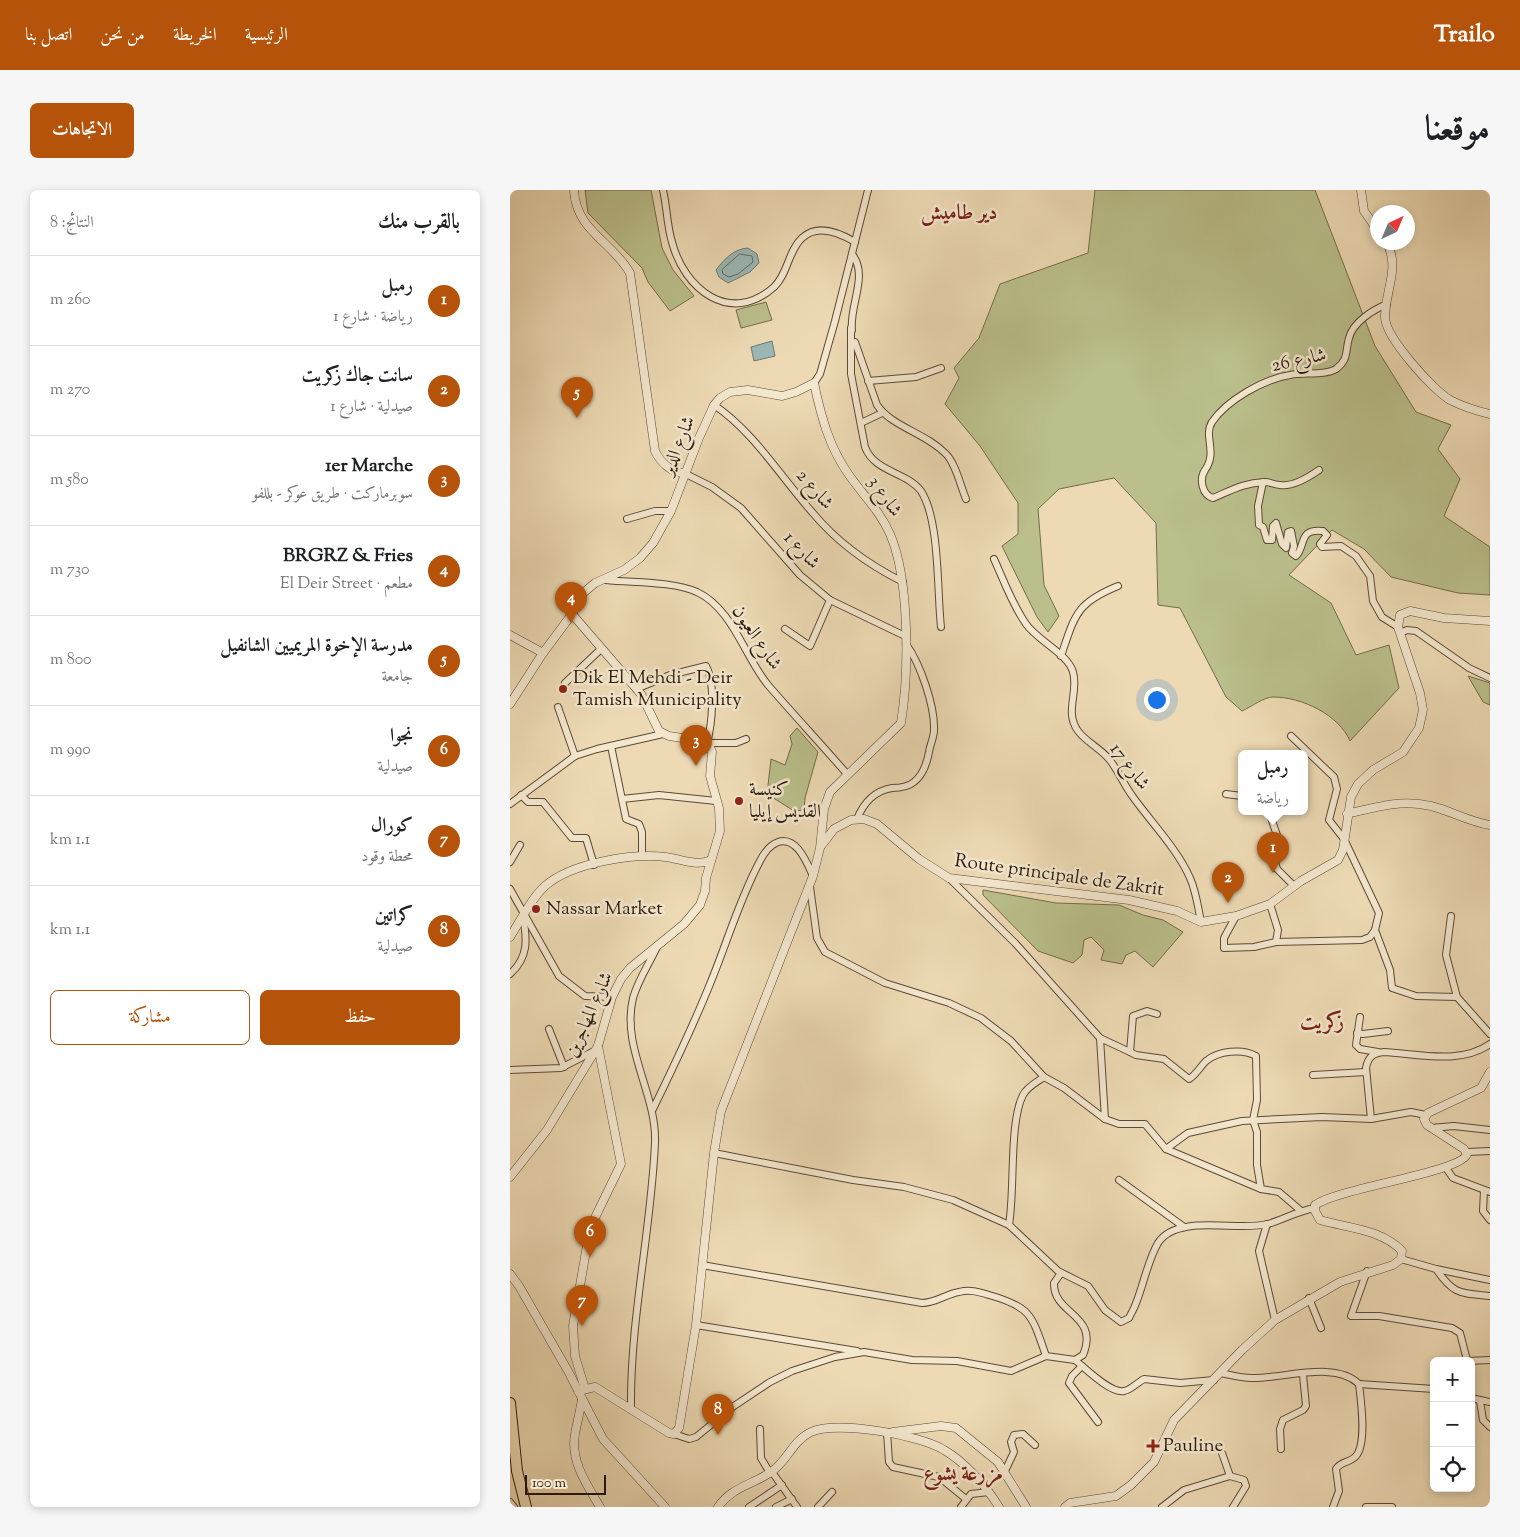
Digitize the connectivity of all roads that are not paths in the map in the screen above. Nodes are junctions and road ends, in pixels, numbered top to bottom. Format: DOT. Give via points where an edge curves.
graph roads {
  1 [pos="574,190"];
  2 [pos="663,190"];
  3 [pos="868,190"];
  4 [pos="1361,190"];
  5 [pos="1370,220"];
  6 [pos="855,242"];
  7 [pos="1390,250"];
  8 [pos="852,254"];
  9 [pos="1387,304"];
  10 [pos="851,328"];
  11 [pos="940,368"];
  12 [pos="868,381"];
  13 [pos="814,383"];
  14 [pos="714,405"];
  15 [pos="882,413"];
  16 [pos="1490,414"];
  17 [pos="861,423"];
  18 [pos="1320,470"];
  19 [pos="684,473"];
  20 [pos="1263,482"];
  21 [pos="966,499"];
  22 [pos="671,511"];
  23 [pos="627,519"];
  24 [pos="994,559"];
  25 [pos="606,580"];
  26 [pos="903,582"];
  27 [pos="1118,586"];
  28 [pos="830,600"];
  29 [pos="572,614"];
  30 [pos="1490,621"];
  31 [pos="941,627"];
  32 [pos="785,630"];
  33 [pos="1399,630"];
  34 [pos="510,636"];
  35 [pos="905,640"];
  36 [pos="601,649"];
  37 [pos="543,653"];
  38 [pos="1061,656"];
  39 [pos="1490,678"];
  40 [pos="565,683"];
  41 [pos="636,689"];
  42 [pos="510,704"];
  43 [pos="558,707"];
  44 [pos="663,734"];
  45 [pos="1291,736"];
  46 [pos="746,739"];
  47 [pos="707,743"];
  48 [pos="611,746"];
  49 [pos="1306,750"];
  50 [pos="1308,752"];
  51 [pos="575,756"];
  52 [pos="847,774"];
  53 [pos="1226,794"];
  54 [pos="521,795"];
  55 [pos="1238,796"];
  56 [pos="622,799"];
  57 [pos="716,801"];
  58 [pos="510,804"];
  59 [pos="1348,814"];
  60 [pos="1270,815"];
  61 [pos="857,819"];
  62 [pos="1490,825"];
  63 [pos="1344,840"];
  64 [pos="520,845"];
  65 [pos="820,848"];
  66 [pos="642,856"];
  67 [pos="711,860"];
  68 [pos="510,862"];
  69 [pos="697,864"];
  70 [pos="594,865"];
  71 [pos="813,876"];
  72 [pos="706,878"];
  73 [pos="949,878"];
  74 [pos="1294,886"];
  75 [pos="810,887"];
  76 [pos="510,891"];
  77 [pos="1270,904"];
  78 [pos="524,915"];
  79 [pos="1236,916"];
  80 [pos="1452,916"];
  81 [pos="1201,922"];
  82 [pos="1375,930"];
  83 [pos="510,937"];
  84 [pos="1276,942"];
  85 [pos="658,944"];
  86 [pos="510,974"];
  87 [pos="612,997"];
  88 [pos="1457,997"];
  89 [pos="1158,1014"];
  90 [pos="1360,1017"];
  91 [pos="549,1028"];
  92 [pos="1388,1031"];
  93 [pos="1357,1033"];
  94 [pos="1490,1034"];
  95 [pos="1100,1038"];
  96 [pos="1490,1044"];
  97 [pos="597,1048"];
  98 [pos="1130,1052"];
  99 [pos="1378,1052"];
  100 [pos="564,1067"];
  101 [pos="510,1070"];
  102 [pos="1366,1072"];
  103 [pos="1490,1072"];
  104 [pos="1313,1075"];
  105 [pos="1044,1078"];
  106 [pos="653,1109"];
  107 [pos="1426,1115"];
  108 [pos="1372,1118"];
  109 [pos="1105,1119"];
  110 [pos="1253,1120"];
  111 [pos="1431,1128"];
  112 [pos="1490,1130"];
  113 [pos="1166,1149"];
  114 [pos="1490,1151"];
  115 [pos="1467,1152"];
  116 [pos="714,1153"];
  117 [pos="1446,1168"];
  118 [pos="510,1177"];
  119 [pos="1119,1180"];
  120 [pos="1261,1188"];
  121 [pos="1487,1191"];
  122 [pos="1314,1208"];
  123 [pos="1300,1210"];
  124 [pos="1490,1220"];
  125 [pos="1266,1224"];
  126 [pos="1009,1225"];
  127 [pos="1184,1228"];
  128 [pos="1401,1259"];
  129 [pos="702,1265"];
  130 [pos="1436,1269"];
  131 [pos="1367,1271"];
  132 [pos="1061,1273"];
  133 [pos="510,1274"];
  134 [pos="1490,1280"];
  135 [pos="1490,1296"];
  136 [pos="1309,1298"];
  137 [pos="1275,1320"];
  138 [pos="696,1325"];
  139 [pos="1321,1328"];
  140 [pos="864,1352"];
  141 [pos="1046,1356"];
  142 [pos="1466,1357"];
  143 [pos="1075,1360"];
  144 [pos="1490,1360"];
  145 [pos="1475,1361"];
  146 [pos="1082,1366"];
  147 [pos="1221,1373"];
  148 [pos="1303,1375"];
  149 [pos="1214,1380"];
  150 [pos="1359,1384"];
  151 [pos="1430,1389"];
  152 [pos="582,1390"];
  153 [pos="1475,1399"];
  154 [pos="582,1400"];
  155 [pos="1480,1401"];
  156 [pos="510,1402"];
  157 [pos="1490,1402"];
  158 [pos="631,1408"];
  159 [pos="1098,1422"];
  160 [pos="1490,1426"];
  161 [pos="511,1429"];
  162 [pos="760,1429"];
  163 [pos="889,1432"];
  164 [pos="674,1434"];
  165 [pos="1035,1445"];
  166 [pos="1281,1449"];
  167 [pos="1222,1453"];
  168 [pos="1005,1471"];
  169 [pos="771,1472"];
  170 [pos="1230,1476"];
  171 [pos="782,1485"];
  172 [pos="832,1492"];
  173 [pos="989,1492"];
  174 [pos="792,1499"];
  175 [pos="966,1499"];
  176 [pos="510,1502"];
  177 [pos="514,1507"];
  178 [pos="526,1507"];
  179 [pos="600,1507"];
  180 [pos="665,1507"];
  181 [pos="718,1507"];
  182 [pos="749,1507"];
  183 [pos="776,1507"];
  184 [pos="797,1507"];
  185 [pos="818,1507"];
  186 [pos="961,1507"];
  187 [pos="999,1507"];
  188 [pos="1026,1507"];
  189 [pos="1065,1507"];
  190 [pos="1162,1507"];
  191 [pos="1232,1507"];
  192 [pos="1333,1507"];
  193 [pos="1366,1507"];
  194 [pos="1392,1507"];
  1 -- 19 [label="street" via="581,218 620,258 630,273 655,451 666,466"];
  2 -- 6 [label="street" via="671,242 681,264 708,296 719,301 748,301 772,288 806,235 831,230"];
  3 -- 6 [label="street"];
  4 -- 5 [label="street" via="1364,211"];
  6 -- 8 [label="street"];
  7 -- 9 [label="street" via="1394,263"];
  8 -- 10 [label="street" via="860,272"];
  8 -- 13 [label="street" via="836,322 820,374"];
  9 -- 16 [label="street" via="1385,318 1389,331 1411,362 1448,399"];
  9 -- 20 [label="street, شارع 26" via="1353,330 1348,339 1347,357 1336,369 1289,375 1272,381 1238,397 1211,423 1212,459 1201,480 1209,496 1214,498 1231,488"];
  10 -- 12 [label="street"];
  10 -- 17 [label="street" via="851,374"];
  11 -- 12 [label="street" via="916,377"];
  12 -- 15 [label="street"];
  13 -- 14 [label="street, شارع الدير" via="782,396 748,390 730,392"];
  13 -- 26 [label="street, شارع 3" via="829,440 890,535"];
  14 -- 19 [label="street, شارع الدير"];
  14 -- 26 [label="street, شارع 2" via="756,444 813,514 855,552"];
  15 -- 17 [label="street"];
  15 -- 21 [label="street" via="930,439 948,455"];
  17 -- 31 [label="street" via="867,453 881,466 913,484 925,500 936,553"];
  18 -- 20 [label="street, شارع 26" via="1307,478 1283,485"];
  19 -- 22 [label="street, شارع الدير"];
  19 -- 28 [label="street, شارع 1" via="712,487 741,508 800,575"];
  20 -- 33 [label="street" via="1258,515 1259,525 1268,540 1272,540 1276,523 1286,548 1288,532 1291,531 1292,553 1296,556 1305,536 1323,531 1327,536 1321,543 1322,547 1342,546 1356,556 1370,576 1373,601 1382,617"];
  22 -- 23 [label="street" via="655,511"];
  22 -- 25 [label="street, شارع الدير" via="665,525 640,558"];
  24 -- 38 [label="street, شارع 17" via="1026,625"];
  25 -- 29 [label="street, شارع الدير" via="587,589"];
  25 -- 52 [label="street, شارع العيون" via="659,584 696,592 706,598 727,620 768,684"];
  26 -- 35 [label="street, شارع 3"];
  27 -- 38 [label="street" via="1101,592 1079,609"];
  28 -- 32 [label="street" via="810,646"];
  28 -- 35 [label="street, شارع 1"];
  29 -- 36 [label="street"];
  29 -- 37 [label="street, شارع الدير"];
  30 -- 33 [label="street" via="1444,618 1410,611 1400,615"];
  33 -- 39 [label="street" via="1416,631 1469,668"];
  33 -- 59 [label="street" via="1417,676 1422,719 1403,752 1360,781 1351,797"];
  34 -- 37 [label="street"];
  35 -- 52 [label="street, شارع 3" via="901,723"];
  35 -- 61 [label="street" via="932,707 934,731 928,759 922,774 913,783 874,795 863,805"];
  36 -- 40 [label="street"];
  36 -- 41 [label="street"];
  37 -- 42 [label="street, شارع الدير"];
  38 -- 81 [label="street, شارع 17" via="1073,671 1073,723 1078,732 1109,758 1129,792 1186,869"];
  41 -- 44 [label="street"];
  41 -- 47 [label="street" via="670,675 706,666 710,678 712,717"];
  43 -- 51 [label="street"];
  44 -- 47 [label="street"];
  44 -- 48 [label="street"];
  45 -- 49 [label="street"];
  46 -- 47 [label="street" via="736,743"];
  47 -- 57 [label="street, شارع المهاجرين" via="712,752 710,776"];
  48 -- 51 [label="street"];
  48 -- 56 [label="street"];
  50 -- 63 [label="street" via="1334,777 1337,789 1329,820"];
  51 -- 54 [label="street"];
  52 -- 65 [label="street, شارع 3" via="826,801"];
  53 -- 55 [label="street"];
  54 -- 58 [label="street"];
  54 -- 70 [label="street" via="528,802 543,802 572,838 586,838"];
  56 -- 57 [label="street" via="659,795"];
  56 -- 66 [label="street" via="626,819 639,824 642,832"];
  57 -- 67 [label="street, شارع المهاجرين" via="720,831"];
  59 -- 62 [label="street" via="1390,803 1408,802 1432,806"];
  59 -- 63 [label="street"];
  60 -- 74 [label="street" via="1279,841 1277,869"];
  61 -- 65 [label="street" via="834,829"];
  61 -- 73 [label="street, Route principale de Zakrît" via="877,824"];
  63 -- 74 [label="street" via="1338,860"];
  63 -- 82 [label="street" via="1379,913"];
  64 -- 68 [label="street"];
  65 -- 71 [label="street"];
  66 -- 69 [label="street" via="680,859"];
  66 -- 70 [label="street"];
  67 -- 69 [label="street"];
  67 -- 72 [label="street, شارع المهاجرين"];
  69 -- 72 [label="street"];
  70 -- 78 [label="street" via="551,881 536,895"];
  71 -- 75 [label="street"];
  71 -- 106 [label="street" via="799,851 789,842 778,842 765,852"];
  72 -- 85 [label="street, شارع المهاجرين" via="700,905 684,924"];
  73 -- 81 [label="street, Route principale de Zakrît" via="1129,900 1169,909"];
  73 -- 95 [label="street" via="1015,943"];
  74 -- 77 [label="street"];
  75 -- 105 [label="street" via="817,938 825,952 885,983 949,1002 981,1018 1011,1041"];
  75 -- 116 [label="street" via="727,1093"];
  76 -- 78 [label="street"];
  77 -- 79 [label="street"];
  77 -- 84 [label="street" via="1278,930"];
  78 -- 83 [label="street"];
  78 -- 86 [label="street" via="526,948 523,958"];
  78 -- 87 [label="street" via="559,976 585,996"];
  79 -- 81 [label="street"];
  79 -- 84 [label="street" via="1224,938 1224,948"];
  80 -- 88 [label="street" via="1446,955"];
  82 -- 84 [label="street" via="1362,940"];
  82 -- 88 [label="street" via="1390,970 1392,988 1416,996"];
  85 -- 87 [label="street, شارع المهاجرين" via="620,979"];
  85 -- 106 [label="street" via="638,985 631,1015 632,1034"];
  87 -- 97 [label="street, شارع المهاجرين"];
  88 -- 94 [label="street"];
  89 -- 98 [label="street" via="1147,1011 1133,1016"];
  90 -- 93 [label="street"];
  91 -- 100 [label="street"];
  92 -- 93 [label="street"];
  93 -- 99 [label="street" via="1356,1045 1360,1049"];
  95 -- 98 [label="street"];
  95 -- 109 [label="street"];
  96 -- 99 [label="street" via="1462,1056"];
  97 -- 100 [label="street"];
  97 -- 118 [label="street, شارع المهاجرين" via="547,1130"];
  97 -- 152 [label="street" via="621,1164 590,1228 573,1326"];
  98 -- 110 [label="street" via="1164,1059 1189,1079 1214,1056 1226,1052 1250,1052 1256,1056 1258,1088"];
  99 -- 102 [label="street" via="1367,1061"];
  100 -- 101 [label="street"];
  102 -- 104 [label="street"];
  102 -- 108 [label="street"];
  103 -- 107 [label="street" via="1481,1088"];
  105 -- 109 [label="street" via="1064,1088"];
  105 -- 126 [label="street" via="1024,1093 1020,1103"];
  106 -- 158 [label="street" via="656,1140 654,1176 632,1348"];
  107 -- 108 [label="street" via="1411,1112"];
  107 -- 111 [label="street" via="1424,1121"];
  108 -- 110 [label="street"];
  109 -- 113 [label="street" via="1120,1124 1145,1124"];
  110 -- 113 [label="street" via="1188,1133"];
  110 -- 120 [label="street" via="1258,1137 1257,1165"];
  111 -- 112 [label="street" via="1454,1126"];
  111 -- 115 [label="street"];
  113 -- 120 [label="street"];
  114 -- 115 [label="street"];
  115 -- 117 [label="street" via="1463,1161"];
  116 -- 126 [label="street" via="925,1191"];
  116 -- 129 [label="street"];
  117 -- 121 [label="street" via="1453,1178"];
  117 -- 122 [label="street" via="1372,1185 1318,1203"];
  119 -- 127 [label="street"];
  120 -- 123 [label="street" via="1279,1192"];
  121 -- 124 [label="street" via="1483,1211"];
  122 -- 123 [label="street"];
  122 -- 128 [label="street" via="1320,1220 1381,1237 1402,1251"];
  123 -- 125 [label="street"];
  125 -- 127 [label="street"];
  125 -- 137 [label="street" via="1259,1251"];
  126 -- 132 [label="street"];
  127 -- 132 [label="street" via="1169,1232 1158,1243 1134,1308 1124,1321 1110,1316 1088,1286"];
  128 -- 130 [label="street"];
  128 -- 131 [label="street" via="1393,1265"];
  129 -- 138 [label="street"];
  129 -- 141 [label="street" via="922,1303 957,1292 977,1292 1016,1303 1025,1310 1034,1323"];
  130 -- 134 [label="street"];
  130 -- 135 [label="street" via="1454,1291"];
  131 -- 136 [label="street"];
  131 -- 142 [label="street" via="1350,1316 1379,1316 1452,1328 1460,1333"];
  132 -- 143 [label="street" via="1054,1283 1055,1292 1063,1305 1084,1325 1087,1334 1083,1355"];
  133 -- 152 [label="street"];
  136 -- 137 [label="street"];
  136 -- 139 [label="street"];
  137 -- 147 [label="street"];
  138 -- 140 [label="street"];
  138 -- 164 [label="street" via="680,1422"];
  140 -- 141 [label="street" via="912,1360 957,1361 1005,1371 1019,1369"];
  140 -- 164 [label="street" via="834,1357 792,1371 746,1398 696,1437 689,1439"];
  141 -- 143 [label="street"];
  143 -- 146 [label="street"];
  144 -- 145 [label="street"];
  146 -- 149 [label="street" via="1102,1382 1121,1391 1144,1379 1180,1383"];
  146 -- 159 [label="street" via="1069,1383"];
  147 -- 148 [label="street" via="1250,1378"];
  147 -- 149 [label="street"];
  148 -- 150 [label="street" via="1339,1373"];
  148 -- 166 [label="street" via="1306,1406 1283,1420"];
  149 -- 189 [label="street" via="1174,1420 1154,1462 1131,1485 1116,1496 1070,1503"];
  150 -- 151 [label="street"];
  150 -- 192 [label="street" via="1362,1413 1359,1449 1354,1458 1342,1462 1336,1469 1338,1491"];
  152 -- 154 [label="street"];
  152 -- 158 [label="street" via="594,1387"];
  153 -- 155 [label="street"];
  154 -- 179 [label="street" via="574,1436 575,1452 582,1475"];
  154 -- 180 [label="street" via="603,1439"];
  155 -- 157 [label="street"];
  155 -- 160 [label="street" via="1483,1420"];
  156 -- 161 [label="highway"];
  158 -- 164 [label="street"];
  161 -- 178 [label="highway" via="516,1471"];
  162 -- 169 [label="street" via="761,1458"];
  163 -- 168 [label="street" via="941,1426 956,1428 985,1450"];
  163 -- 169 [label="street" via="816,1430 794,1445"];
  163 -- 173 [label="street" via="942,1448"];
  163 -- 175 [label="street" via="889,1462 893,1467 939,1478"];
  165 -- 168 [label="street" via="1023,1434 1014,1435 1011,1442 1014,1452"];
  167 -- 170 [label="street"];
  168 -- 188 [label="street"];
  169 -- 171 [label="street"];
  169 -- 181 [label="street" via="736,1489"];
  170 -- 190 [label="street" via="1184,1490"];
  170 -- 191 [label="street" via="1244,1480 1246,1486"];
  171 -- 174 [label="street"];
  171 -- 182 [label="street"];
  172 -- 185 [label="street"];
  173 -- 175 [label="street" via="976,1493"];
  173 -- 187 [label="street"];
  174 -- 183 [label="street"];
  174 -- 184 [label="street"];
  175 -- 186 [label="street"];
  176 -- 177 [label="street"];
  193 -- 194 [label="street"];
}
